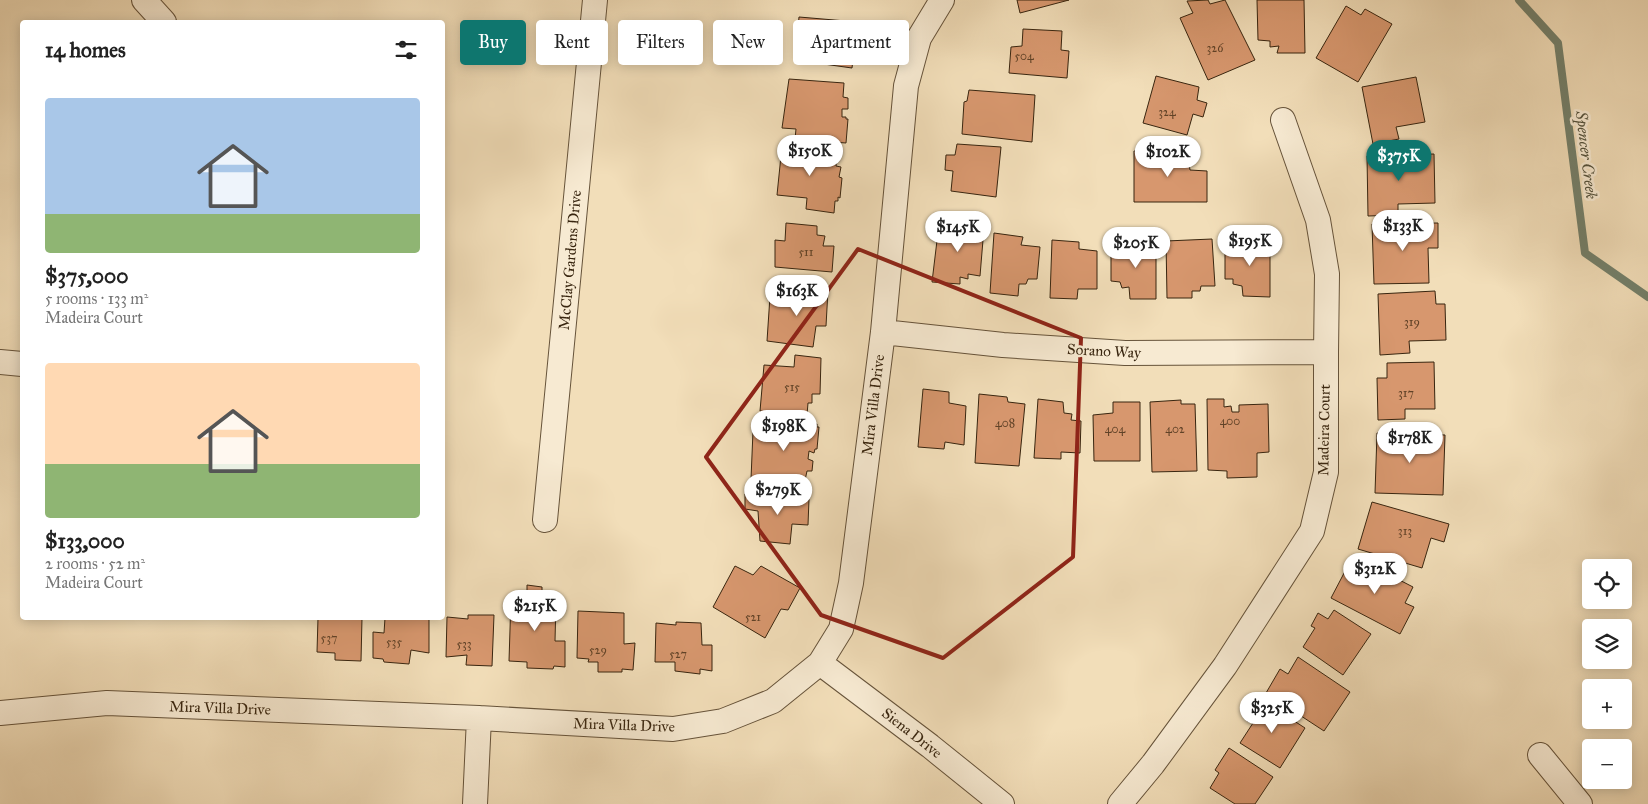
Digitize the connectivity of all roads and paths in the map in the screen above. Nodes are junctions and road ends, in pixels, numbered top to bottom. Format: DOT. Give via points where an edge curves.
graph roads {
  1 [pos="144,0"];
  2 [pos="595,0"];
  3 [pos="942,0"];
  4 [pos="162,20"];
  5 [pos="1283,120"];
  6 [pos="882,332"];
  7 [pos="1326,352"];
  8 [pos="0,362"];
  9 [pos="20,364"];
  10 [pos="545,520"];
  11 [pos="820,663"];
  12 [pos="0,713"];
  13 [pos="479,718"];
  14 [pos="1540,756"];
  15 [pos="475,804"];
  16 [pos="1002,804"];
  17 [pos="1120,804"];
  18 [pos="1580,804"];
  1 -- 4 [label="street"];
  2 -- 10 [label="street, McClay Gardens Drive"];
  3 -- 6 [label="street, Mira Villa Drive" via="919,38 906,86"];
  5 -- 7 [label="street, Madeira Court" via="1324,246 1328,274"];
  6 -- 7 [label="street, Sorano Way" via="1003,345 1125,353"];
  6 -- 11 [label="street, Mira Villa Drive" via="851,584 840,629"];
  7 -- 17 [label="street, Madeira Court" via="1326,472 1312,531 1225,666"];
  8 -- 9 [label="street"];
  11 -- 13 [label="street, Mira Villa Drive" via="772,701 724,721 673,729"];
  11 -- 16 [label="street, Siena Drive"];
  12 -- 13 [label="street, Mira Villa Drive" via="107,703"];
  13 -- 15 [label="street"];
  14 -- 18 [label="street"];
}
